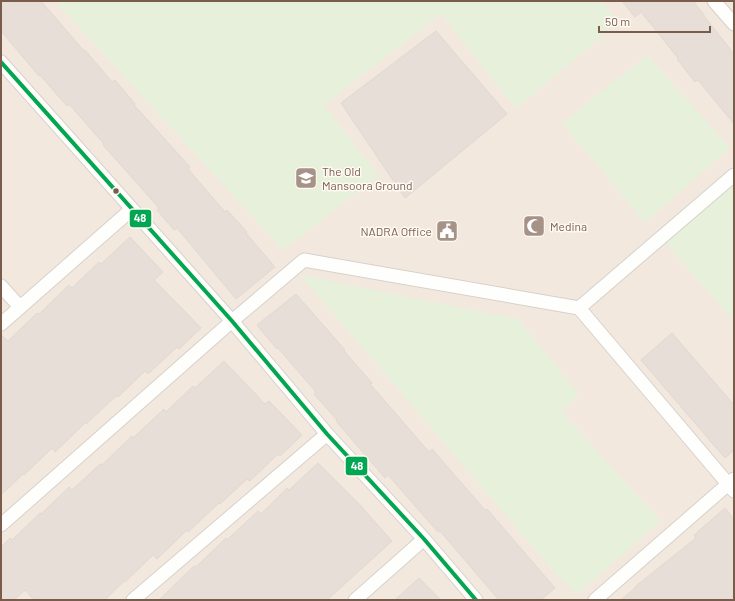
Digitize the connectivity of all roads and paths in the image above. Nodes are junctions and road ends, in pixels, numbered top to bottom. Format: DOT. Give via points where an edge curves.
graph roads {
  1 [pos="714,1"];
  2 [pos="731,15"];
  3 [pos="1,62"];
  4 [pos="734,175"];
  5 [pos="132,209"];
  6 [pos="1,286"];
  7 [pos="20,307"];
  8 [pos="579,308"];
  9 [pos="232,321"];
  10 [pos="1,324"];
  11 [pos="327,434"];
  12 [pos="732,485"];
  13 [pos="1,525"];
  14 [pos="424,539"];
  15 [pos="133,600"];
  16 [pos="355,600"];
  17 [pos="476,600"];
  18 [pos="595,600"];
  1 -- 2 [label="street"];
  3 -- 5 [label="street"];
  4 -- 8 [label="street"];
  5 -- 7 [label="street"];
  5 -- 9 [label="street"];
  6 -- 7 [label="street"];
  7 -- 10 [label="street"];
  8 -- 9 [label="street" via="304,260"];
  8 -- 12 [label="street"];
  9 -- 11 [label="street"];
  9 -- 13 [label="street"];
  11 -- 14 [label="street"];
  11 -- 15 [label="street"];
  12 -- 18 [label="street"];
  14 -- 16 [label="street"];
  14 -- 17 [label="street"];
}
